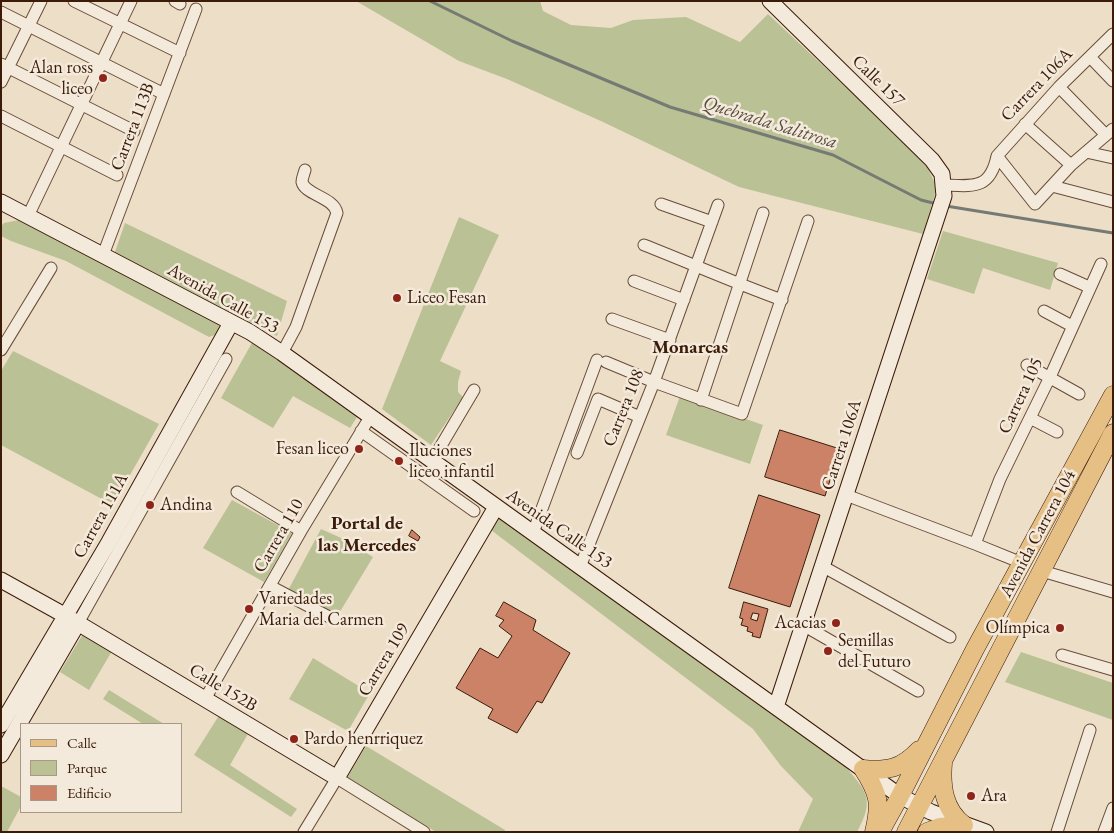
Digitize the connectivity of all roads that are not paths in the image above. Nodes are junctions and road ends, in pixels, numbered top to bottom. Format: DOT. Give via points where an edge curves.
graph roads {
  1 [pos="41,1"];
  2 [pos="74,1"];
  3 [pos="131,1"];
  4 [pos="770,1"];
  5 [pos="196,10"];
  6 [pos="1,12"];
  7 [pos="119,24"];
  8 [pos="29,26"];
  9 [pos="1113,34"];
  10 [pos="174,50"];
  11 [pos="1090,57"];
  12 [pos="101,62"];
  13 [pos="5,66"];
  14 [pos="1113,81"];
  15 [pos="1,82"];
  16 [pos="1059,87"];
  17 [pos="164,94"];
  18 [pos="81,104"];
  19 [pos="1,116"];
  20 [pos="1026,124"];
  21 [pos="134,131"];
  22 [pos="1109,132"];
  23 [pos="61,147"];
  24 [pos="1086,152"];
  25 [pos="996,156"];
  26 [pos="1113,158"];
  27 [pos="1071,165"];
  28 [pos="305,170"];
  29 [pos="117,175"];
  30 [pos="1052,186"];
  31 [pos="944,190"];
  32 [pos="1,202"];
  33 [pos="1113,202"];
  34 [pos="661,204"];
  35 [pos="718,205"];
  36 [pos="763,213"];
  37 [pos="28,216"];
  38 [pos="808,221"];
  39 [pos="712,222"];
  40 [pos="644,245"];
  41 [pos="104,255"];
  42 [pos="1101,264"];
  43 [pos="697,265"];
  44 [pos="52,268"];
  45 [pos="1060,274"];
  46 [pos="634,281"];
  47 [pos="740,284"];
  48 [pos="1089,287"];
  49 [pos="684,300"];
  50 [pos="782,300"];
  51 [pos="1044,311"];
  52 [pos="612,318"];
  53 [pos="231,323"];
  54 [pos="1072,326"];
  55 [pos="670,340"];
  56 [pos="1,350"];
  57 [pos="282,353"];
  58 [pos="226,359"];
  59 [pos="1027,365"];
  60 [pos="1050,376"];
  61 [pos="654,382"];
  62 [pos="474,390"];
  63 [pos="1079,394"];
  64 [pos="1113,395"];
  65 [pos="701,400"];
  66 [pos="370,417"];
  67 [pos="640,417"];
  68 [pos="1030,418"];
  69 [pos="361,431"];
  70 [pos="1057,432"];
  71 [pos="1113,433"];
  72 [pos="578,453"];
  73 [pos="432,461"];
  74 [pos="237,492"];
  75 [pos="846,495"];
  76 [pos="496,507"];
  77 [pos="474,511"];
  78 [pos="301,531"];
  79 [pos="533,533"];
  80 [pos="975,544"];
  81 [pos="1022,563"];
  82 [pos="822,566"];
  83 [pos="580,567"];
  84 [pos="1042,571"];
  85 [pos="1,580"];
  86 [pos="270,586"];
  87 [pos="1113,592"];
  88 [pos="72,619"];
  89 [pos="335,620"];
  90 [pos="803,625"];
  91 [pos="950,637"];
  92 [pos="1062,655"];
  93 [pos="1113,670"];
  94 [pos="918,692"];
  95 [pos="206,699"];
  96 [pos="776,707"];
  97 [pos="1,725"];
  98 [pos="1090,730"];
  99 [pos="928,741"];
  100 [pos="1,755"];
  101 [pos="944,758"];
  102 [pos="863,769"];
  103 [pos="336,778"];
  104 [pos="900,796"];
  105 [pos="918,807"];
  106 [pos="1113,808"];
  107 [pos="964,825"];
  108 [pos="304,832"];
  109 [pos="424,832"];
  110 [pos="874,832"];
  111 [pos="880,832"];
  112 [pos="906,832"];
  113 [pos="927,832"];
  114 [pos="986,832"];
  115 [pos="1057,832"];
  116 [pos="1104,832"];
  1 -- 8 [label="street"];
  2 -- 7 [label="street"];
  3 -- 7 [label="street"];
  4 -- 31 [label="street, Calle 157" via="932,160 942,174"];
  5 -- 10 [label="street, Carrera 113B"];
  6 -- 8 [label="street"];
  7 -- 10 [label="street"];
  7 -- 12 [label="street"];
  8 -- 12 [label="street"];
  8 -- 13 [label="street"];
  9 -- 11 [label="street, Carrera 106A"];
  10 -- 17 [label="street, Carrera 113B"];
  11 -- 14 [label="street"];
  11 -- 16 [label="street, Carrera 106A"];
  12 -- 17 [label="street"];
  12 -- 18 [label="street"];
  13 -- 15 [label="street"];
  13 -- 18 [label="street"];
  16 -- 20 [label="street, Carrera 106A"];
  16 -- 22 [label="street"];
  17 -- 41 [label="street, Carrera 113B"];
  18 -- 21 [label="street"];
  18 -- 23 [label="street"];
  19 -- 23 [label="street"];
  20 -- 25 [label="street, Carrera 106A"];
  20 -- 27 [label="street"];
  22 -- 24 [label="street"];
  23 -- 29 [label="street"];
  23 -- 37 [label="street"];
  24 -- 26 [label="street"];
  24 -- 27 [label="street"];
  25 -- 30 [label="street" via="1036,204"];
  25 -- 31 [label="street, Carrera 106A" via="991,174 980,183"];
  27 -- 30 [label="street"];
  28 -- 57 [label="street" via="302,180 305,188 334,206 337,213 296,327"];
  30 -- 33 [label="street"];
  31 -- 75 [label="street, Carrera 106A"];
  32 -- 37 [label="street, Avenida Calle 153"];
  34 -- 39 [label="street"];
  35 -- 39 [label="street, Carrera 108"];
  36 -- 47 [label="street"];
  37 -- 41 [label="street, Avenida Calle 153"];
  38 -- 50 [label="street"];
  39 -- 43 [label="street, Carrera 108"];
  40 -- 43 [label="street"];
  41 -- 53 [label="street, Avenida Calle 153"];
  42 -- 48 [label="street, Carrera 105"];
  43 -- 47 [label="street"];
  43 -- 49 [label="street, Carrera 108"];
  44 -- 56 [label="street"];
  45 -- 48 [label="street"];
  46 -- 49 [label="street"];
  47 -- 50 [label="street"];
  47 -- 65 [label="street"];
  48 -- 54 [label="street, Carrera 105"];
  49 -- 55 [label="street, Carrera 108"];
  50 -- 65 [label="street" via="742,414"];
  51 -- 54 [label="street"];
  52 -- 55 [label="street"];
  53 -- 57 [label="street, Avenida Calle 153"];
  53 -- 88 [label="street, Carrera 111A"];
  54 -- 60 [label="street, Carrera 105"];
  55 -- 61 [label="street, Carrera 108"];
  57 -- 66 [label="street, Avenida Calle 153"];
  58 -- 88 [label="street, Carrera 111A"];
  59 -- 60 [label="street"];
  60 -- 63 [label="street"];
  60 -- 68 [label="street, Carrera 105"];
  61 -- 65 [label="street"];
  61 -- 67 [label="street, Carrera 108"];
  61 -- 79 [label="street" via="602,361"];
  62 -- 73 [label="street"];
  64 -- 81 [label="main road, Avenida Carrera 104"];
  66 -- 69 [label="street, Carrera 110"];
  66 -- 73 [label="street, Avenida Calle 153"];
  67 -- 72 [label="street" via="598,399"];
  67 -- 83 [label="street, Carrera 108"];
  68 -- 70 [label="street"];
  68 -- 80 [label="street, Carrera 105" via="1000,480"];
  69 -- 77 [label="street"];
  69 -- 78 [label="street, Carrera 110"];
  71 -- 84 [label="main road, Avenida Carrera 104"];
  73 -- 76 [label="street, Avenida Calle 153"];
  74 -- 78 [label="street"];
  75 -- 80 [label="street"];
  75 -- 82 [label="street, Carrera 106A"];
  76 -- 79 [label="street, Avenida Calle 153"];
  76 -- 103 [label="street, Carrera 109"];
  78 -- 86 [label="street, Carrera 110"];
  79 -- 83 [label="street, Avenida Calle 153"];
  80 -- 81 [label="street"];
  81 -- 99 [label="main road, Avenida Carrera 104"];
  82 -- 90 [label="street, Carrera 106A"];
  82 -- 91 [label="street"];
  83 -- 96 [label="street, Avenida Calle 153"];
  84 -- 87 [label="street"];
  84 -- 101 [label="main road, Avenida Carrera 104"];
  85 -- 88 [label="street, Calle 152B"];
  86 -- 89 [label="street"];
  86 -- 95 [label="street, Carrera 110"];
  88 -- 95 [label="street, Calle 152B"];
  88 -- 97 [label="street, Carrera 111A"];
  88 -- 100 [label="street, Carrera 111A"];
  90 -- 94 [label="street"];
  90 -- 96 [label="street, Carrera 106A"];
  92 -- 93 [label="street"];
  95 -- 103 [label="street, Calle 152B"];
  96 -- 102 [label="street, Avenida Calle 153"];
  98 -- 115 [label="street"];
  99 -- 102 [label="main road" via="900,766 884,770"];
  99 -- 104 [label="main road, Avenida Carrera 104"];
  101 -- 105 [label="main road, Avenida Carrera 104"];
  101 -- 107 [label="main road" via="942,787 946,803"];
  102 -- 104 [label="street, Avenida Calle 153"];
  102 -- 110 [label="main road" via="877,798"];
  103 -- 108 [label="street, Carrera 109"];
  103 -- 109 [label="street, Calle 152B"];
  104 -- 105 [label="street, Avenida Calle 153"];
  104 -- 111 [label="main road, Avenida Carrera 104"];
  105 -- 107 [label="street, Avenida Calle 153"];
  105 -- 112 [label="main road, Avenida Carrera 104"];
  106 -- 116 [label="street"];
  107 -- 113 [label="main road"];
  107 -- 114 [label="street, Avenida Calle 153"];
}
